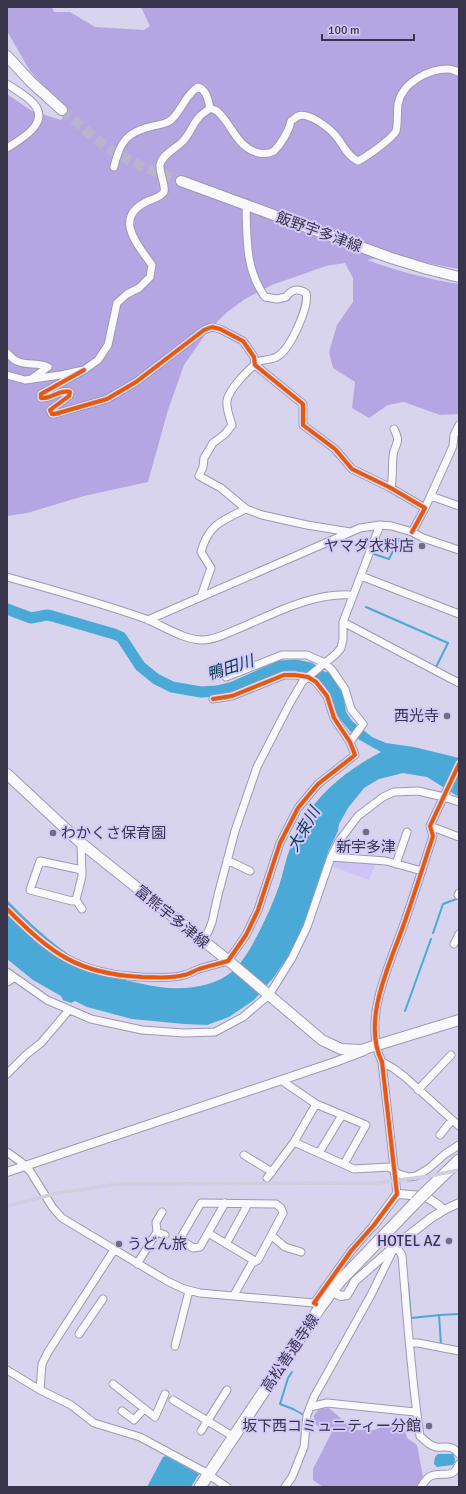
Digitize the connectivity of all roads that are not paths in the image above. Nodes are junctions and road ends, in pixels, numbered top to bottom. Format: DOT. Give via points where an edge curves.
graph roads {
  1 [pos="7,56"];
  2 [pos="459,72"];
  3 [pos="7,84"];
  4 [pos="210,108"];
  5 [pos="62,110"];
  6 [pos="7,148"];
  7 [pos="114,167"];
  8 [pos="181,180"];
  9 [pos="246,205"];
  10 [pos="459,277"];
  11 [pos="7,353"];
  12 [pos="255,365"];
  13 [pos="84,370"];
  14 [pos="7,375"];
  15 [pos="29,380"];
  16 [pos="459,425"];
  17 [pos="394,429"];
  18 [pos="391,488"];
  19 [pos="431,496"];
  20 [pos="459,506"];
  21 [pos="425,508"];
  22 [pos="246,509"];
  23 [pos="380,525"];
  24 [pos="350,532"];
  25 [pos="412,532"];
  26 [pos="459,550"];
  27 [pos="361,576"];
  28 [pos="7,577"];
  29 [pos="353,595"];
  30 [pos="201,596"];
  31 [pos="459,614"];
  32 [pos="148,620"];
  33 [pos="343,622"];
  34 [pos="325,663"];
  35 [pos="226,677"];
  36 [pos="308,678"];
  37 [pos="459,683"];
  38 [pos="213,699"];
  39 [pos="350,742"];
  40 [pos="459,764"];
  41 [pos="7,774"];
  42 [pos="444,797"];
  43 [pos="459,802"];
  44 [pos="430,826"];
  45 [pos="407,832"];
  46 [pos="459,836"];
  47 [pos="81,843"];
  48 [pos="331,857"];
  49 [pos="227,860"];
  50 [pos="396,864"];
  51 [pos="82,870"];
  52 [pos="250,870"];
  53 [pos="422,871"];
  54 [pos="76,900"];
  55 [pos="7,909"];
  56 [pos="82,909"];
  57 [pos="459,934"];
  58 [pos="202,941"];
  59 [pos="454,944"];
  60 [pos="229,962"];
  61 [pos="7,972"];
  62 [pos="14,978"];
  63 [pos="7,982"];
  64 [pos="267,994"];
  65 [pos="69,1010"];
  66 [pos="459,1020"];
  67 [pos="376,1047"];
  68 [pos="450,1055"];
  69 [pos="382,1062"];
  70 [pos="7,1074"];
  71 [pos="281,1080"];
  72 [pos="418,1090"];
  73 [pos="316,1104"];
  74 [pos="342,1115"];
  75 [pos="452,1120"];
  76 [pos="459,1126"];
  77 [pos="440,1135"];
  78 [pos="294,1142"];
  79 [pos="459,1144"];
  80 [pos="7,1152"];
  81 [pos="319,1153"];
  82 [pos="244,1155"];
  83 [pos="459,1160"];
  84 [pos="344,1164"];
  85 [pos="25,1166"];
  86 [pos="393,1169"];
  87 [pos="7,1172"];
  88 [pos="397,1194"];
  89 [pos="225,1203"];
  90 [pos="459,1203"];
  91 [pos="248,1204"];
  92 [pos="444,1210"];
  93 [pos="162,1212"];
  94 [pos="374,1225"];
  95 [pos="208,1233"];
  96 [pos="272,1236"];
  97 [pos="226,1244"];
  98 [pos="395,1246"];
  99 [pos="114,1250"];
  100 [pos="295,1252"];
  101 [pos="255,1261"];
  102 [pos="137,1264"];
  103 [pos="189,1290"];
  104 [pos="332,1292"];
  105 [pos="234,1295"];
  106 [pos="103,1299"];
  107 [pos="317,1305"];
  108 [pos="79,1334"];
  109 [pos="410,1343"];
  110 [pos="175,1346"];
  111 [pos="459,1353"];
  112 [pos="7,1370"];
  113 [pos="113,1384"];
  114 [pos="40,1390"];
  115 [pos="227,1390"];
  116 [pos="165,1394"];
  117 [pos="173,1400"];
  118 [pos="310,1407"];
  119 [pos="144,1409"];
  120 [pos="122,1411"];
  121 [pos="416,1412"];
  122 [pos="207,1422"];
  123 [pos="201,1431"];
  124 [pos="234,1437"];
  125 [pos="459,1454"];
  126 [pos="459,1464"];
  127 [pos="208,1475"];
  128 [pos="200,1487"];
  129 [pos="227,1487"];
  130 [pos="286,1487"];
  131 [pos="421,1487"];
  1 -- 5 [label="main road"];
  2 -- 4 [label="street" via="446,69 429,72 406,87 399,102 397,129 393,136 358,161 352,158 335,134 306,115 299,116 291,122 278,147 270,153 252,152 241,142 219,112"];
  3 -- 6 [label="street" via="31,101 39,114 38,122 33,129"];
  4 -- 7 [label="street" via="202,88 198,87 191,91 177,114 168,122 137,130 128,136 117,153"];
  4 -- 13 [label="street" via="200,116 184,141 163,158 160,171 164,192 143,203 129,219 130,228 152,265 150,277 140,288 127,294 117,303 108,345 98,360"];
  8 -- 9 [label="main road, 飯野宇多津線"];
  9 -- 10 [label="main road, 飯野宇多津線" via="391,258"];
  9 -- 12 [label="street" via="248,260 258,288 265,297 286,297 295,290 306,293 308,298 303,315 282,353 276,358 262,360"];
  11 -- 15 [label="street" via="17,362 43,364 48,367"];
  12 -- 13 [label="street" via="254,357 243,341 212,327 204,330 136,382 107,399 52,414 50,410 70,392 62,391 47,398 41,398 41,394"];
  12 -- 18 [label="street" via="303,404 303,425 335,449 352,469"];
  12 -- 22 [label="street" via="231,391 227,401 232,425 213,443 204,458 199,476 221,488"];
  13 -- 15 [label="street"];
  14 -- 15 [label="street"];
  16 -- 19 [label="street" via="454,435 453,446"];
  17 -- 18 [label="street" via="398,444 393,454"];
  18 -- 21 [label="street"];
  19 -- 20 [label="street"];
  19 -- 21 [label="street"];
  21 -- 25 [label="street"];
  22 -- 24 [label="street" via="262,516"];
  22 -- 30 [label="street" via="210,531 201,552 211,568"];
  23 -- 24 [label="street"];
  23 -- 25 [label="street"];
  23 -- 27 [label="street"];
  24 -- 30 [label="street"];
  25 -- 26 [label="street"];
  27 -- 29 [label="street"];
  27 -- 31 [label="street"];
  28 -- 32 [label="street" via="73,595"];
  29 -- 32 [label="street" via="340,594 301,603 204,640 191,639"];
  29 -- 33 [label="street"];
  30 -- 32 [label="street"];
  33 -- 34 [label="street" via="341,648"];
  33 -- 37 [label="street"];
  34 -- 35 [label="street" via="307,655 282,655"];
  34 -- 36 [label="street"];
  34 -- 39 [label="street" via="342,682 350,709 363,724"];
  36 -- 38 [label="street" via="284,675 232,696"];
  36 -- 39 [label="street" via="316,682 327,696 334,718"];
  36 -- 49 [label="street" via="290,703 258,767"];
  39 -- 60 [label="street" via="355,754 318,784 298,808 280,843 258,910"];
  40 -- 42 [label="street"];
  41 -- 47 [label="main road, 富熊宇多津線"];
  42 -- 43 [label="street"];
  42 -- 44 [label="street"];
  42 -- 48 [label="street" via="412,791 394,792 383,797 358,816 339,841"];
  44 -- 46 [label="street"];
  44 -- 53 [label="street" via="433,836"];
  45 -- 50 [label="street"];
  47 -- 51 [label="street"];
  47 -- 58 [label="main road, 富熊宇多津線"];
  48 -- 50 [label="street"];
  48 -- 64 [label="street" via="307,927 292,958"];
  49 -- 52 [label="street"];
  49 -- 58 [label="street" via="212,922"];
  50 -- 53 [label="street"];
  51 -- 54 [label="street"];
  51 -- 54 [label="street" via="40,861 30,890"];
  53 -- 67 [label="street" via="377,1002"];
  54 -- 56 [label="street"];
  55 -- 60 [label="street" via="59,955 98,972 171,977"];
  57 -- 59 [label="street"];
  58 -- 60 [label="main road, 富熊宇多津線"];
  60 -- 64 [label="main road, 富熊宇多津線"];
  61 -- 62 [label="street"];
  62 -- 63 [label="street"];
  62 -- 65 [label="street" via="47,1000"];
  64 -- 65 [label="street" via="244,1017 215,1032 142,1030 107,1023"];
  64 -- 67 [label="main road, 富熊宇多津線" via="322,1040 340,1049 361,1050"];
  65 -- 70 [label="street" via="41,1043"];
  66 -- 67 [label="main road, 富熊宇多津線"];
  67 -- 69 [label="street"];
  67 -- 71 [label="street"];
  68 -- 72 [label="street" via="437,1073"];
  69 -- 72 [label="street" via="393,1068"];
  69 -- 86 [label="street"];
  71 -- 73 [label="street"];
  71 -- 85 [label="street"];
  72 -- 75 [label="street"];
  73 -- 74 [label="street"];
  73 -- 78 [label="street"];
  74 -- 81 [label="street"];
  74 -- 84 [label="street" via="366,1125"];
  75 -- 76 [label="street"];
  75 -- 77 [label="street"];
  78 -- 81 [label="street"];
  78 -- 82 [label="street" via="270,1175"];
  79 -- 86 [label="street" via="416,1176 399,1174"];
  80 -- 85 [label="street"];
  81 -- 84 [label="street"];
  83 -- 104 [label="main road, 高松善通寺線, bridge"];
  84 -- 86 [label="street" via="354,1168"];
  85 -- 87 [label="street"];
  85 -- 99 [label="street" via="62,1218"];
  86 -- 88 [label="street"];
  88 -- 92 [label="street" via="430,1198"];
  88 -- 94 [label="street"];
  89 -- 91 [label="street"];
  89 -- 95 [label="street"];
  89 -- 95 [label="street" via="201,1203 180,1239 193,1248 200,1247"];
  90 -- 92 [label="street"];
  91 -- 96 [label="street" via="276,1204 281,1208 283,1213"];
  91 -- 97 [label="street"];
  92 -- 98 [label="street"];
  93 -- 102 [label="street" via="156,1222 161,1233"];
  94 -- 107 [label="street" via="351,1251"];
  95 -- 97 [label="street"];
  96 -- 100 [label="street"];
  96 -- 101 [label="street"];
  97 -- 101 [label="street"];
  98 -- 104 [label="street" via="355,1281 347,1295 341,1296"];
  98 -- 109 [label="street" via="402,1255"];
  98 -- 118 [label="street"];
  99 -- 102 [label="street"];
  99 -- 114 [label="street" via="48,1352 42,1364"];
  101 -- 105 [label="street"];
  102 -- 103 [label="street"];
  103 -- 105 [label="street"];
  103 -- 110 [label="street"];
  104 -- 107 [label="main road, 高松善通寺線"];
  105 -- 107 [label="street"];
  106 -- 108 [label="street" via="88,1326"];
  107 -- 124 [label="main road, 高松善通寺線"];
  109 -- 111 [label="street" via="449,1348"];
  109 -- 121 [label="street"];
  112 -- 114 [label="street"];
  113 -- 119 [label="street"];
  114 -- 127 [label="street" via="71,1405 94,1423 140,1437"];
  115 -- 122 [label="street"];
  116 -- 119 [label="street" via="155,1417"];
  117 -- 122 [label="street"];
  118 -- 121 [label="street" via="327,1403"];
  118 -- 130 [label="street" via="304,1446"];
  119 -- 120 [label="street" via="134,1420"];
  121 -- 125 [label="street" via="420,1436 429,1444 454,1448"];
  122 -- 123 [label="street"];
  122 -- 124 [label="street"];
  124 -- 127 [label="main road, 高松善通寺線"];
  126 -- 131 [label="street" via="457,1470 449,1474 428,1477"];
  127 -- 128 [label="main road, 高松善通寺線"];
  127 -- 129 [label="street"];
}
